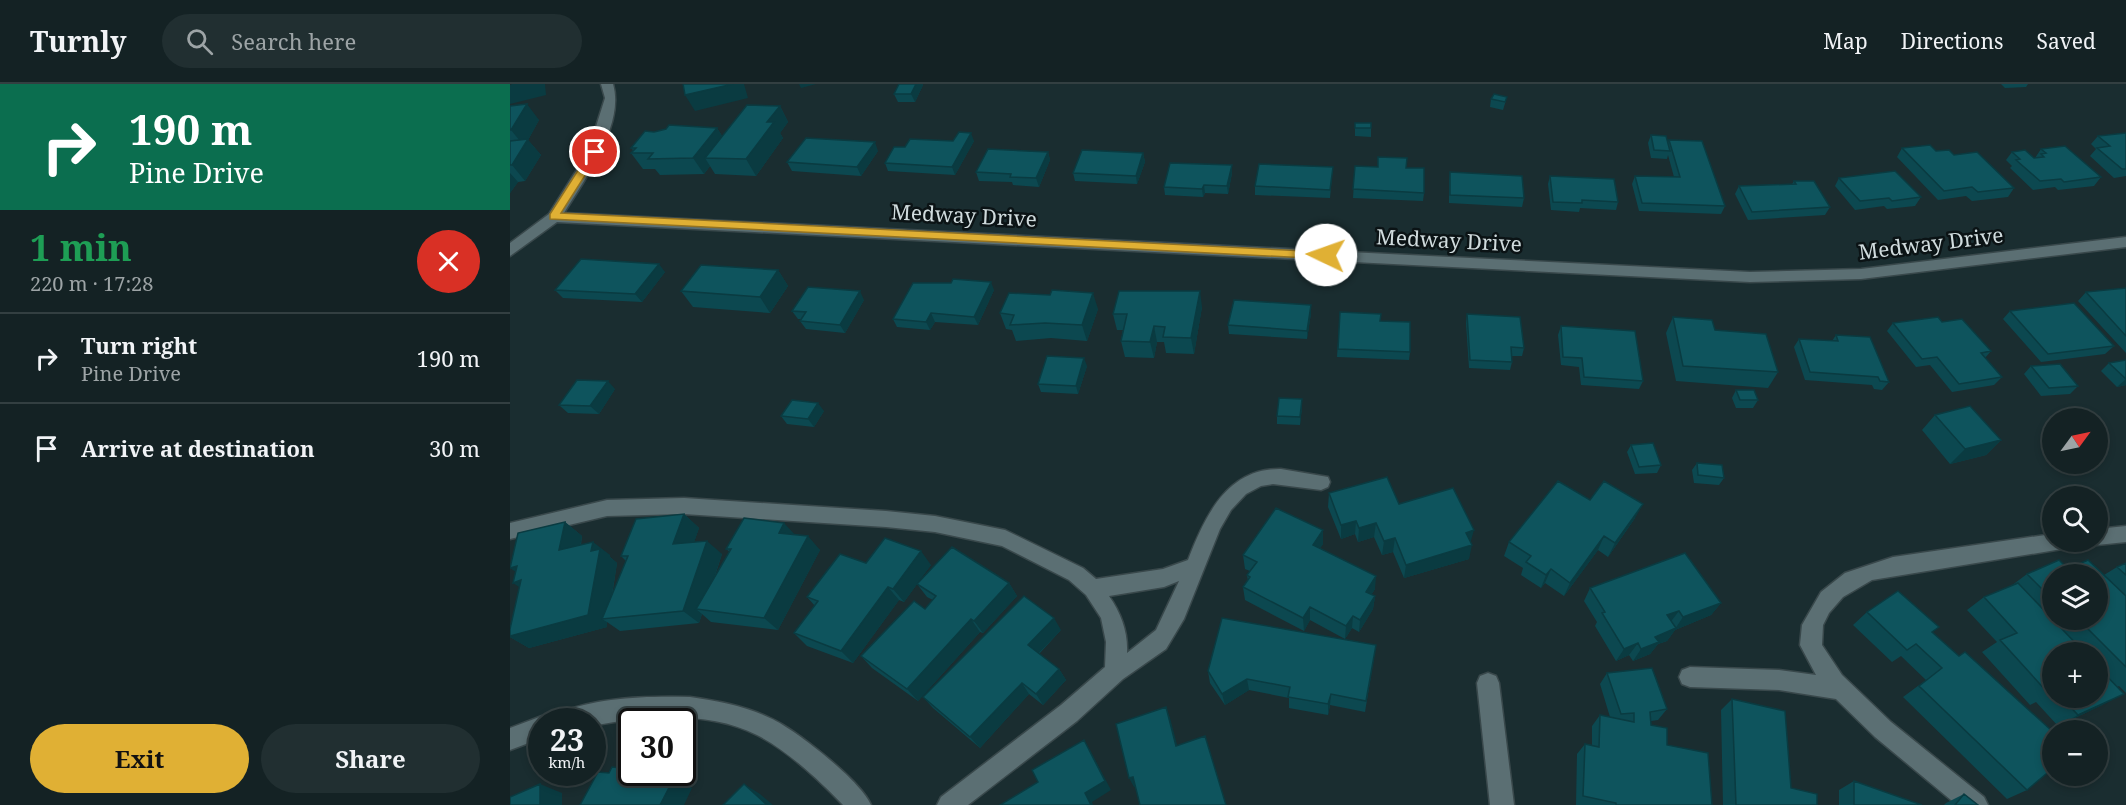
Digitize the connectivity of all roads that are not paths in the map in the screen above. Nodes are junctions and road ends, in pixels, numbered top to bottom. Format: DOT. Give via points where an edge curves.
graph roads {
  1 [pos="607,84"];
  2 [pos="554,217"];
  3 [pos="2126,242"];
  4 [pos="510,251"];
  5 [pos="1321,482"];
  6 [pos="510,531"];
  7 [pos="2126,534"];
  8 [pos="2108,536"];
  9 [pos="2042,545"];
  10 [pos="1197,565"];
  11 [pos="1093,589"];
  12 [pos="1115,672"];
  13 [pos="1690,677"];
  14 [pos="1488,683"];
  15 [pos="1840,689"];
  16 [pos="606,714"];
  17 [pos="528,732"];
  18 [pos="510,739"];
  19 [pos="859,805"];
  20 [pos="949,805"];
  21 [pos="1502,805"];
  22 [pos="1976,805"];
  1 -- 2 [label="street" via="611,98 595,152"];
  2 -- 3 [label="street, Medway Drive" via="1750,277 1861,274"];
  2 -- 4 [label="street"];
  5 -- 10 [label="street" via="1280,477 1257,479 1236,491 1224,505"];
  6 -- 11 [label="street" via="607,508 684,506 905,521 1005,538 1076,574"];
  7 -- 8 [label="street"];
  9 -- 15 [label="street" via="1880,569 1851,580 1825,601 1814,619 1811,645 1822,669"];
  10 -- 11 [label="street" via="1164,578"];
  10 -- 12 [label="street" via="1163,638"];
  11 -- 12 [label="street" via="1111,615 1117,642"];
  12 -- 20 [label="street" via="1069,713"];
  13 -- 15 [label="street" via="1779,680"];
  14 -- 21 [label="street"];
  15 -- 22 [label="street" via="1926,767"];
  16 -- 19 [label="street" via="672,706 710,711 764,726 826,770"];
  17 -- 18 [label="street"];
}
